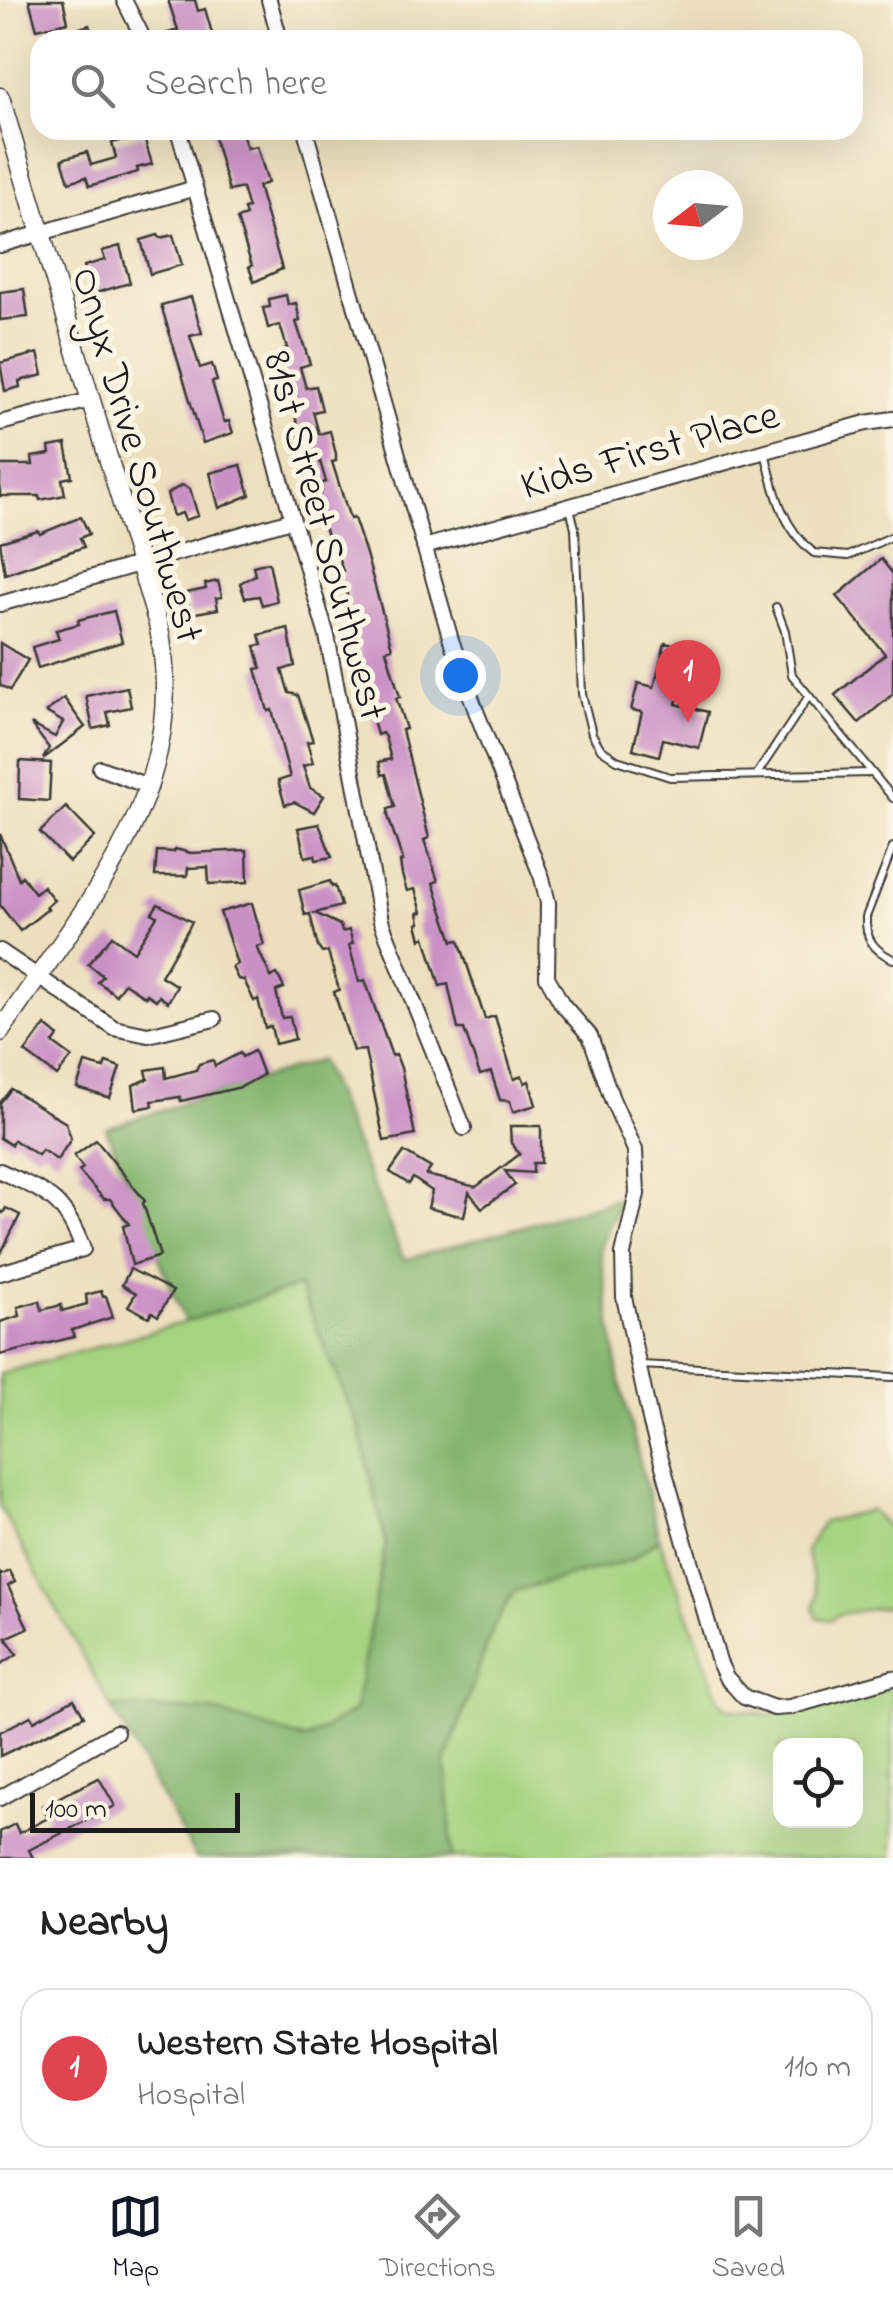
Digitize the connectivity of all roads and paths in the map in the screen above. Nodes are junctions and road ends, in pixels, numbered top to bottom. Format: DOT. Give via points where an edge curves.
graph roads {
  1 [pos="124,0"];
  2 [pos="268,0"];
  3 [pos="139,30"];
  4 [pos="277,30"];
  5 [pos="0,97"];
  6 [pos="181,140"];
  7 [pos="309,140"];
  8 [pos="195,188"];
  9 [pos="41,232"];
  10 [pos="0,244"];
  11 [pos="91,400"];
  12 [pos="893,419"];
  13 [pos="0,423"];
  14 [pos="765,452"];
  15 [pos="570,507"];
  16 [pos="290,520"];
  17 [pos="893,536"];
  18 [pos="424,547"];
  19 [pos="140,564"];
  20 [pos="0,604"];
  21 [pos="776,607"];
  22 [pos="809,696"];
  23 [pos="100,768"];
  24 [pos="872,772"];
  25 [pos="756,775"];
  26 [pos="150,787"];
  27 [pos="893,798"];
  28 [pos="893,848"];
  29 [pos="0,952"];
  30 [pos="893,959"];
  31 [pos="37,977"];
  32 [pos="214,1020"];
  33 [pos="0,1032"];
  34 [pos="464,1128"];
  35 [pos="0,1170"];
  36 [pos="0,1273"];
  37 [pos="638,1364"];
  38 [pos="893,1378"];
  39 [pos="893,1678"];
  40 [pos="116,1732"];
  41 [pos="0,1798"];
  1 -- 3 [label="street"];
  2 -- 4 [label="street"];
  5 -- 9 [label="street, Onyx Drive Southwest"];
  6 -- 8 [label="street, 81st Street Southwest"];
  7 -- 18 [label="street"];
  8 -- 9 [label="street"];
  8 -- 16 [label="street, 81st Street Southwest"];
  9 -- 10 [label="street"];
  9 -- 11 [label="street, Onyx Drive Southwest"];
  11 -- 13 [label="street"];
  11 -- 19 [label="street, Onyx Drive Southwest"];
  12 -- 14 [label="street, Kids First Place"];
  14 -- 15 [label="street, Kids First Place"];
  14 -- 17 [label="lane" via="779,505 814,553 848,556"];
  15 -- 18 [label="street, Kids First Place"];
  15 -- 25 [label="lane" via="582,694 601,748 670,777"];
  16 -- 19 [label="street"];
  16 -- 34 [label="street, 81st Street Southwest" via="336,677 380,922"];
  18 -- 37 [label="street" via="476,711 542,878 549,914 547,976 590,1036 634,1150 637,1194 622,1278"];
  19 -- 20 [label="street"];
  19 -- 26 [label="street, Onyx Drive Southwest" via="166,680"];
  21 -- 22 [label="lane" via="792,675"];
  22 -- 24 [label="lane"];
  22 -- 25 [label="lane"];
  23 -- 26 [label="street"];
  24 -- 25 [label="lane"];
  24 -- 27 [label="lane"];
  26 -- 31 [label="street, Onyx Drive Southwest" via="124,848"];
  28 -- 30 [label="lane" via="865,929 874,947"];
  29 -- 31 [label="street"];
  31 -- 32 [label="street" via="102,1022 134,1034"];
  31 -- 33 [label="street, Onyx Drive Southwest"];
  35 -- 36 [label="street" via="52,1196 71,1218 83,1250"];
  37 -- 38 [label="lane"];
  37 -- 39 [label="street" via="712,1646 736,1689 765,1706 790,1708"];
  40 -- 41 [label="street"];
}
